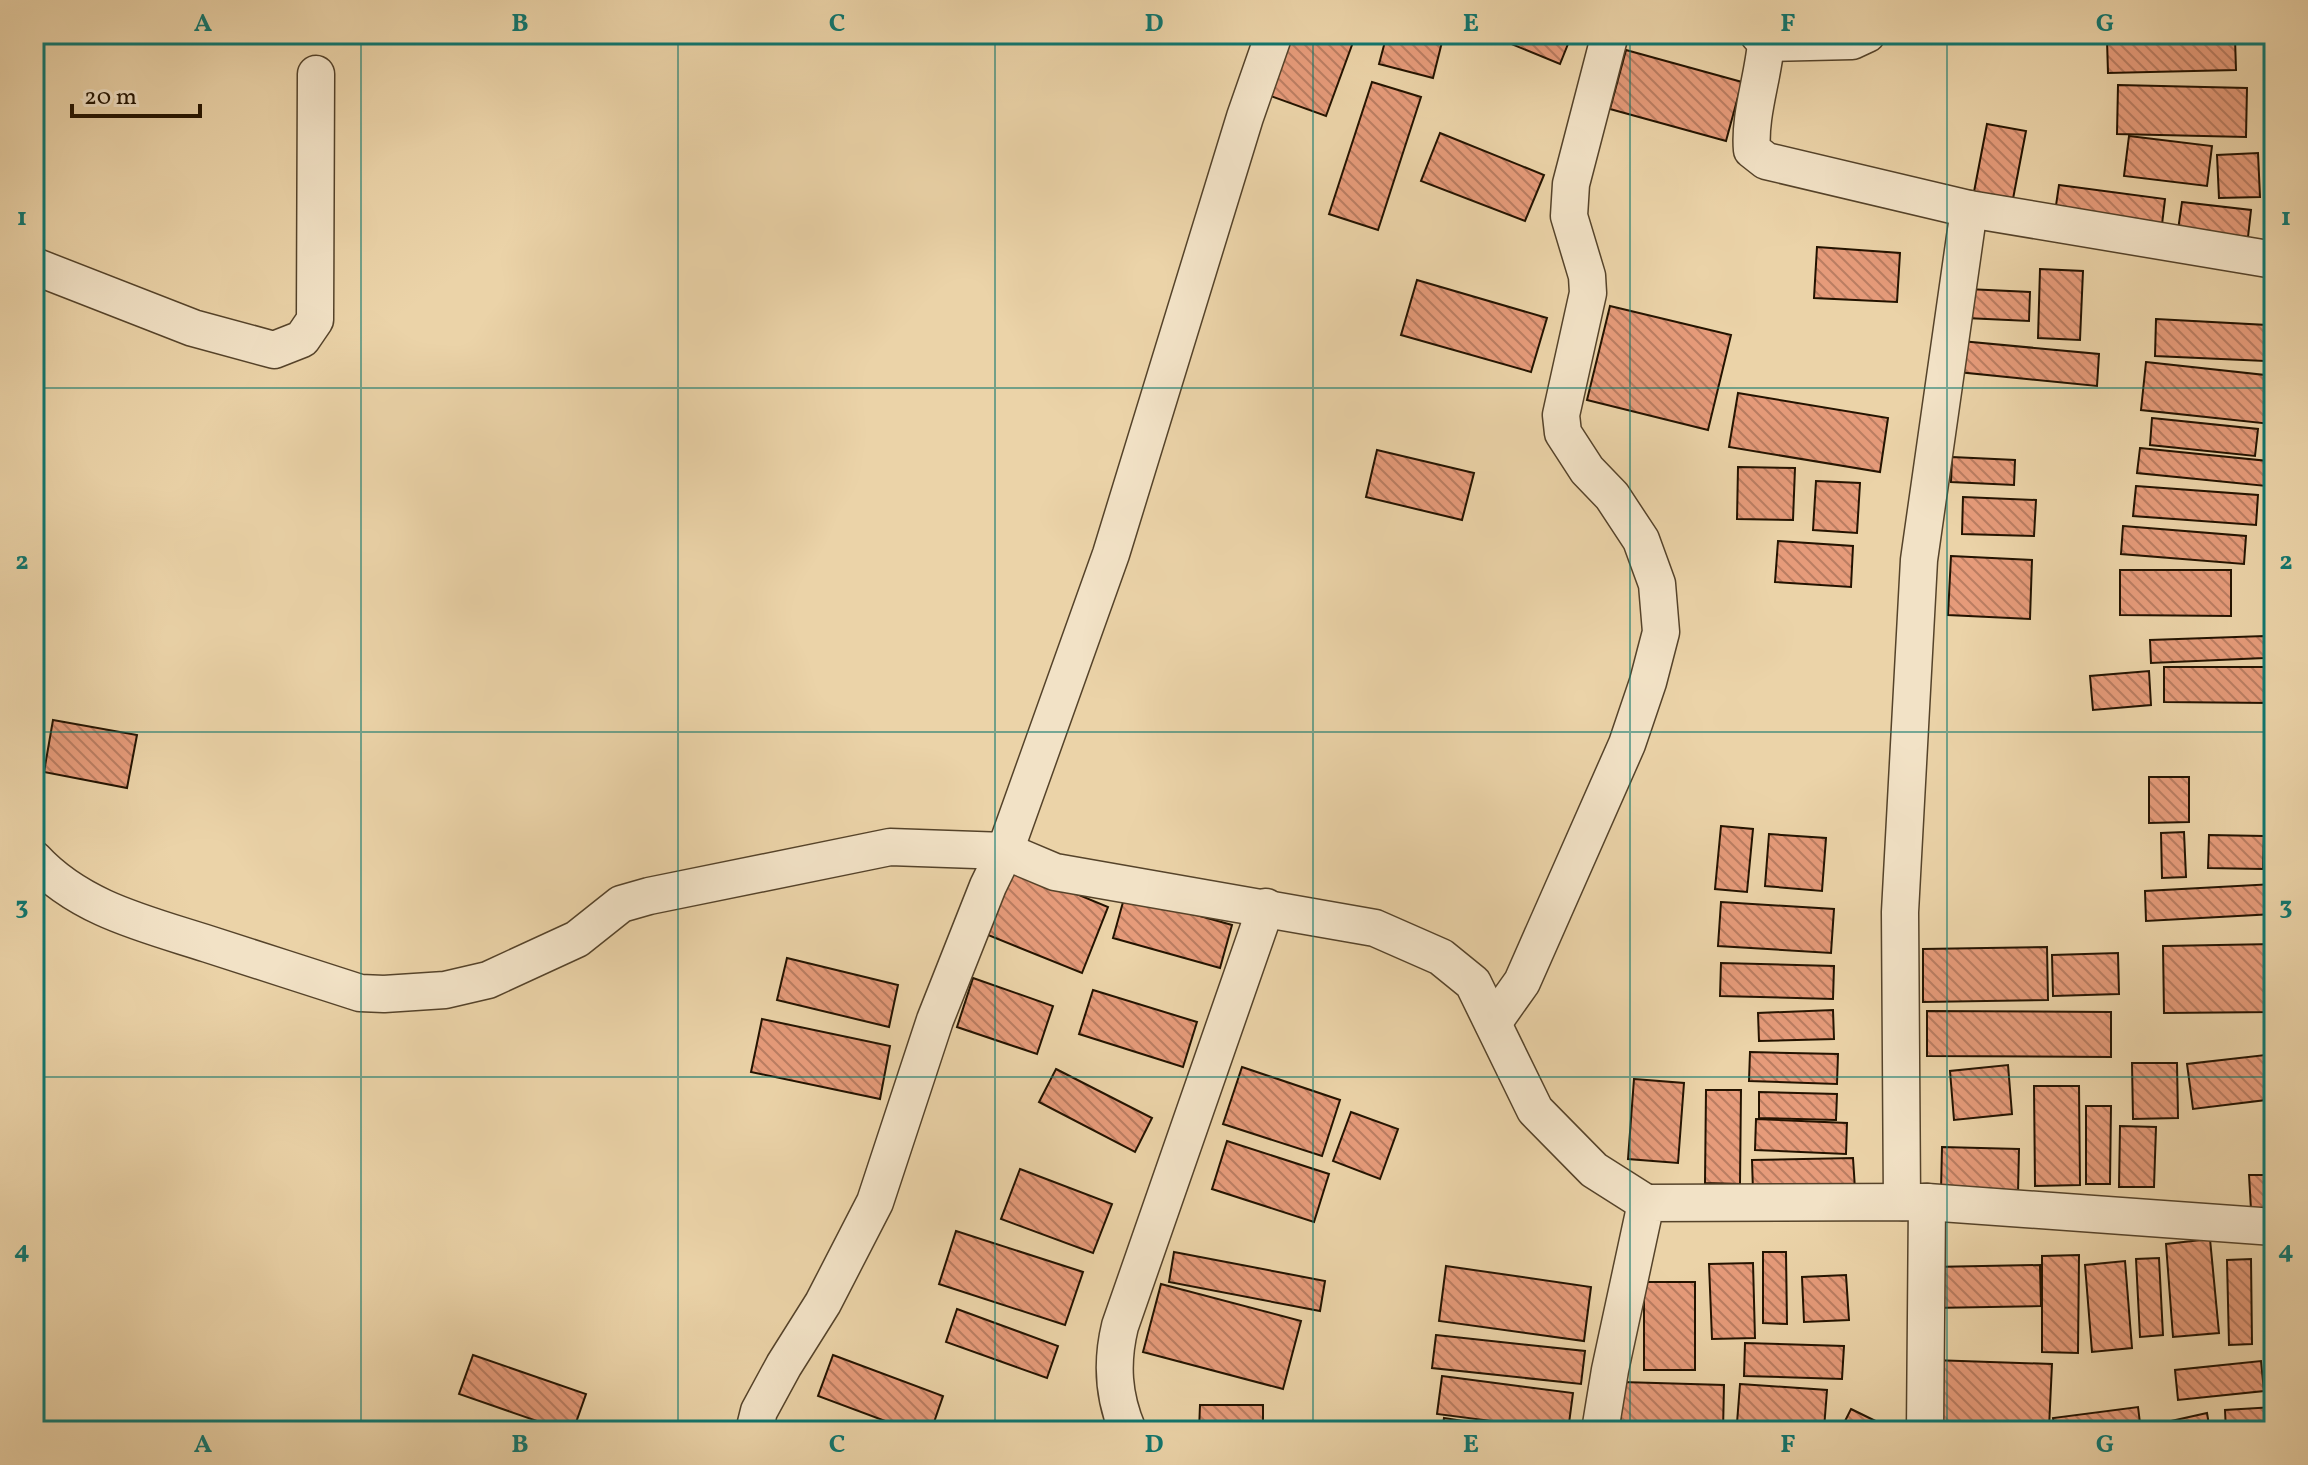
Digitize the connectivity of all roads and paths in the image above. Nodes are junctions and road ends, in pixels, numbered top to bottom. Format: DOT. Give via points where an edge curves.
graph roads {
  1 [pos="1274,34"];
  2 [pos="1610,34"];
  3 [pos="1867,34"];
  4 [pos="1762,38"];
  5 [pos="316,74"];
  6 [pos="1969,209"];
  7 [pos="2274,260"];
  8 [pos="34,266"];
  9 [pos="1005,851"];
  10 [pos="34,859"];
  11 [pos="1266,907"];
  12 [pos="1493,1023"];
  13 [pos="1915,1202"];
  14 [pos="1646,1203"];
  15 [pos="2274,1227"];
  16 [pos="754,1431"];
  17 [pos="1128,1431"];
  18 [pos="1600,1431"];
  19 [pos="1925,1431"];
  1 -- 9 [label="street" via="1111,554"];
  2 -- 12 [label="street" via="1571,184 1569,216 1588,293 1561,415 1563,433 1641,540 1657,584 1661,632 1627,744 1522,982"];
  3 -- 4 [label="street" via="1852,41"];
  4 -- 6 [label="street" via="1764,72 1752,150 1766,161"];
  5 -- 8 [label="street" via="315,320 302,339 274,350 238,342"];
  6 -- 7 [label="street"];
  6 -- 13 [label="street" via="1919,560 1900,912"];
  9 -- 10 [label="street" via="890,847 649,896 621,904 577,939 488,980 445,990 384,994 360,993 114,914 74,893"];
  9 -- 11 [label="street" via="1055,872"];
  9 -- 16 [label="street" via="935,1020 875,1202 759,1411"];
  11 -- 12 [label="street" via="1375,928 1441,957 1473,983"];
  11 -- 17 [label="street" via="1120,1326 1114,1382"];
  12 -- 14 [label="street" via="1535,1110 1594,1170"];
  13 -- 14 [label="street"];
  13 -- 15 [label="street"];
  13 -- 19 [label="street"];
  14 -- 18 [label="street"];
}
